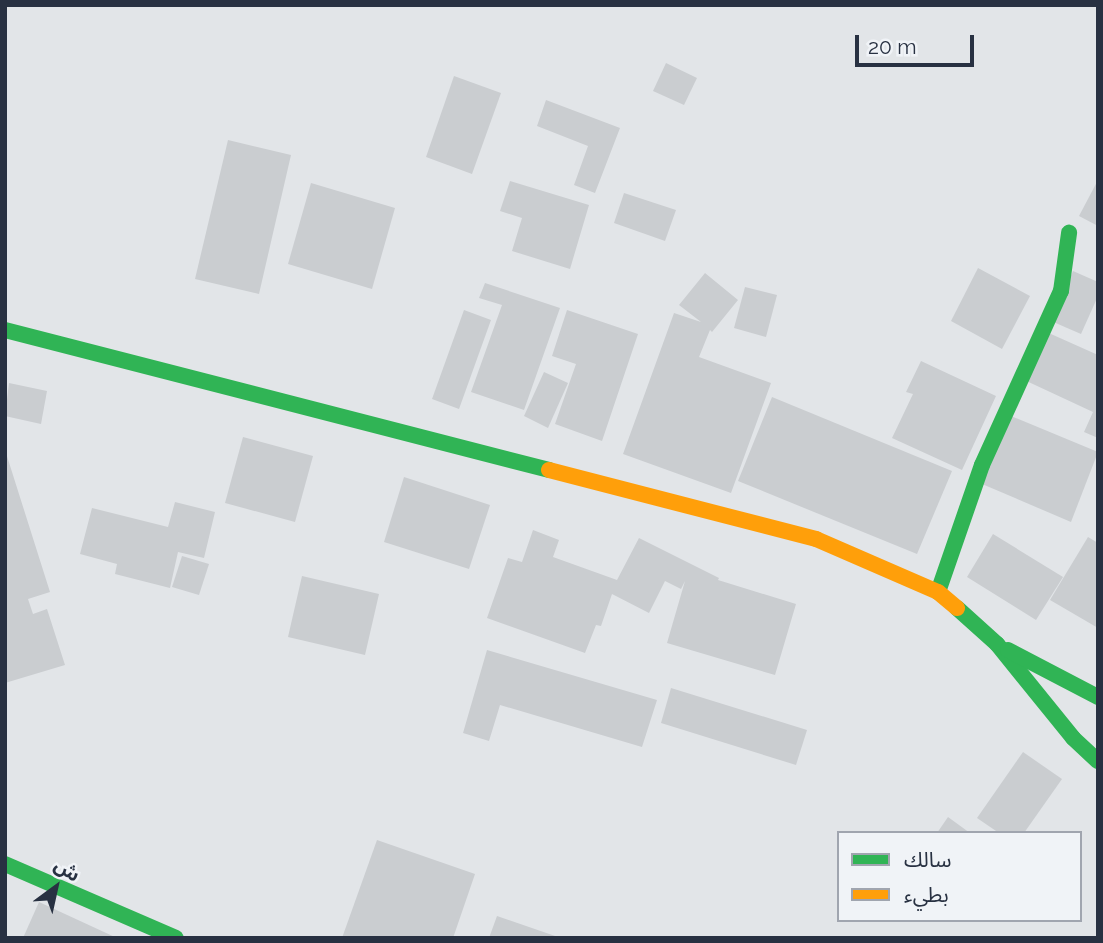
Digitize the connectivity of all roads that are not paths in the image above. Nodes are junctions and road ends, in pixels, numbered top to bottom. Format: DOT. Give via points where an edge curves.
graph roads {
  1 [pos="1069,233"];
  2 [pos="5,330"];
  3 [pos="938,592"];
  4 [pos="997,645"];
  5 [pos="1098,697"];
  6 [pos="1098,761"];
  7 [pos="5,864"];
  8 [pos="176,938"];
  1 -- 3 [label="main road" via="1061,291 982,465"];
  2 -- 3 [label="main road" via="816,539"];
  3 -- 4 [label="main road"];
  4 -- 5 [label="main road"];
  4 -- 6 [label="main road" via="1073,738"];
  7 -- 8 [label="main road"];
}
